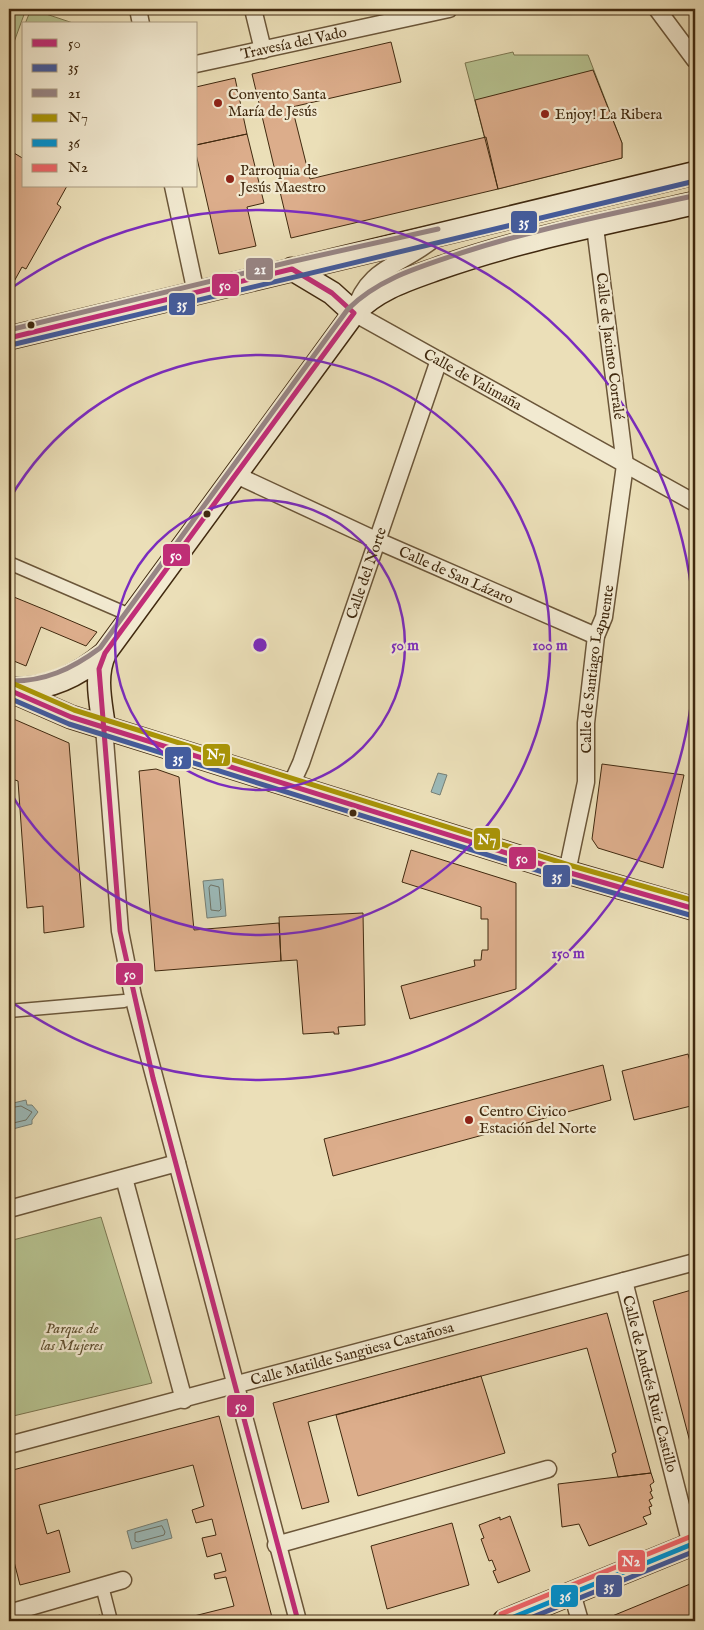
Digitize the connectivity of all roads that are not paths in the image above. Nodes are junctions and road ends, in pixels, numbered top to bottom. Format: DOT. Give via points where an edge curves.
graph roads {
  1 [pos="138,9"];
  2 [pos="253,9"];
  3 [pos="449,9"];
  4 [pos="657,9"];
  5 [pos="141,22"];
  6 [pos="263,50"];
  7 [pos="695,60"];
  8 [pos="198,64"];
  9 [pos="695,173"];
  10 [pos="173,188"];
  11 [pos="695,204"];
  12 [pos="595,226"];
  13 [pos="437,237"];
  14 [pos="292,269"];
  15 [pos="196,293"];
  16 [pos="354,313"];
  17 [pos="9,338"];
  18 [pos="439,360"];
  19 [pos="625,465"];
  20 [pos="236,475"];
  21 [pos="695,503"];
  22 [pos="378,541"];
  23 [pos="9,563"];
  24 [pos="132,616"];
  25 [pos="596,636"];
  26 [pos="105,653"];
  27 [pos="9,689"];
  28 [pos="104,727"];
  29 [pos="291,785"];
  30 [pos="567,872"];
  31 [pos="695,909"];
  32 [pos="124,1001"];
  33 [pos="9,1011"];
  34 [pos="177,1164"];
  35 [pos="124,1178"];
  36 [pos="9,1209"];
  37 [pos="695,1262"];
  38 [pos="624,1281"];
  39 [pos="235,1386"];
  40 [pos="184,1400"];
  41 [pos="9,1445"];
  42 [pos="548,1469"];
  43 [pos="693,1544"];
  44 [pos="276,1545"];
  45 [pos="123,1580"];
  46 [pos="102,1586"];
  47 [pos="572,1594"];
  48 [pos="9,1613"];
  49 [pos="111,1621"];
  50 [pos="298,1621"];
  51 [pos="504,1621"];
  52 [pos="580,1621"];
  1 -- 5 [label="street"];
  2 -- 6 [label="street"];
  3 -- 6 [label="street, Travesía del Vado"];
  4 -- 7 [label="street"];
  6 -- 8 [label="street, Travesía del Vado"];
  9 -- 13 [label="main road"];
  10 -- 15 [label="street"];
  11 -- 12 [label="main road"];
  12 -- 16 [label="main road" via="490,250 404,281 370,298"];
  12 -- 19 [label="street, Calle de Jacinto Corralé"];
  13 -- 14 [label="main road"];
  13 -- 16 [label="street" via="372,278"];
  14 -- 15 [label="main road"];
  14 -- 16 [label="main road" via="332,292"];
  15 -- 17 [label="main road"];
  16 -- 18 [label="street, Calle de Valimaña"];
  16 -- 20 [label="main road"];
  18 -- 19 [label="street, Calle de Valimaña"];
  18 -- 22 [label="street, Calle del Norte"];
  19 -- 21 [label="street, Calle de Valimaña"];
  19 -- 25 [label="street, Calle de Santiago Lapuente" via="604,618"];
  20 -- 22 [label="street, Calle de San Lázaro"];
  20 -- 24 [label="main road"];
  22 -- 25 [label="street, Calle de San Lázaro"];
  22 -- 29 [label="street, Calle del Norte"];
  23 -- 24 [label="street"];
  24 -- 26 [label="main road"];
  25 -- 30 [label="street, Calle de Santiago Lapuente" via="586,723 586,782"];
  26 -- 27 [label="main road" via="83,670 58,682"];
  26 -- 28 [label="main road" via="99,668"];
  27 -- 28 [label="main road" via="71,717"];
  28 -- 29 [label="main road"];
  28 -- 34 [label="street" via="120,931 153,1078"];
  29 -- 30 [label="main road"];
  30 -- 31 [label="main road"];
  32 -- 33 [label="street"];
  34 -- 35 [label="street"];
  34 -- 39 [label="street"];
  35 -- 36 [label="street"];
  35 -- 40 [label="street"];
  37 -- 38 [label="street, Calle Matilde Sangüesa Castañosa"];
  38 -- 39 [label="street, Calle Matilde Sangüesa Castañosa"];
  38 -- 43 [label="street, Calle de Andrés Ruiz Castillo"];
  39 -- 40 [label="street, Calle Matilde Sangüesa Castañosa"];
  39 -- 44 [label="street"];
  40 -- 41 [label="street, Calle Matilde Sangüesa Castañosa"];
  42 -- 44 [label="street"];
  43 -- 47 [label="main road"];
  44 -- 50 [label="street"];
  45 -- 46 [label="street"];
  46 -- 48 [label="street"];
  46 -- 49 [label="street"];
  47 -- 51 [label="main road"];
  47 -- 52 [label="street"];
}
